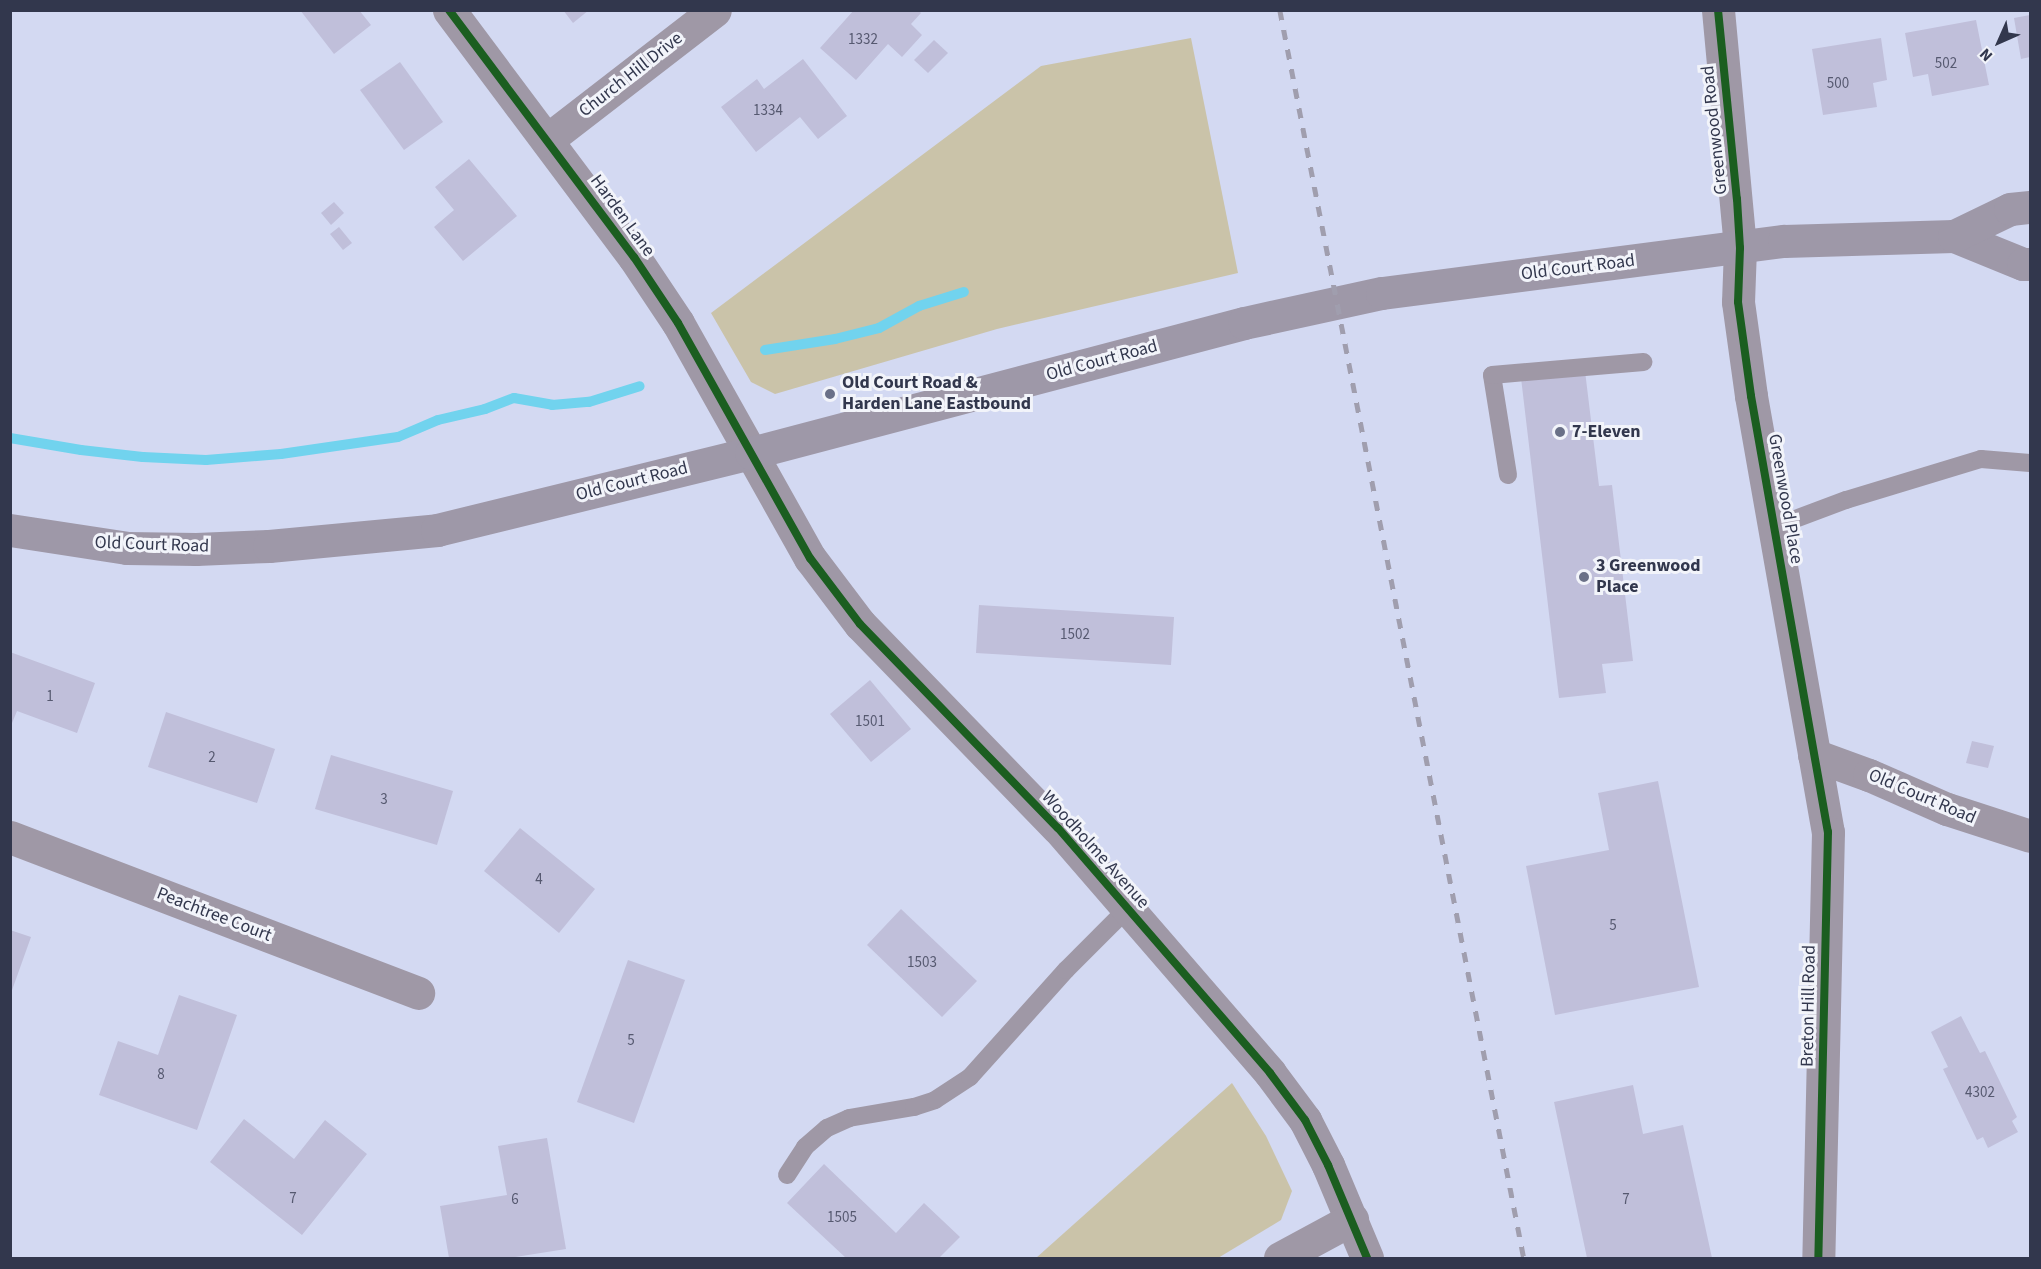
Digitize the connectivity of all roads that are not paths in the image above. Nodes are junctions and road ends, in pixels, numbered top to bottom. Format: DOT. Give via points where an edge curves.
graph roads {
  1 [pos="449,10"];
  2 [pos="715,10"];
  3 [pos="1718,10"];
  4 [pos="547,140"];
  5 [pos="2031,207"];
  6 [pos="1954,236"];
  7 [pos="1740,248"];
  8 [pos="2031,264"];
  9 [pos="1643,362"];
  10 [pos="751,453"];
  11 [pos="2031,463"];
  12 [pos="1508,475"];
  13 [pos="1774,527"];
  14 [pos="10,530"];
  15 [pos="1814,755"];
  16 [pos="2031,836"];
  17 [pos="10,837"];
  18 [pos="1127,909"];
  19 [pos="418,993"];
  20 [pos="787,1175"];
  21 [pos="1352,1219"];
  22 [pos="1280,1258"];
  23 [pos="1367,1258"];
  24 [pos="1818,1258"];
  1 -- 4 [label="street, Harden Lane"];
  2 -- 4 [label="street, Church Hill Drive"];
  3 -- 7 [label="street, Greenwood Road"];
  4 -- 10 [label="street, Harden Lane" via="678,323"];
  5 -- 6 [label="main road, Old Court Road" via="2010,208"];
  6 -- 7 [label="main road, Old Court Road" via="1784,242"];
  6 -- 8 [label="main road, Old Court Road"];
  7 -- 10 [label="main road, Old Court Road" via="1382,293 1244,323"];
  7 -- 13 [label="street, Greenwood Place" via="1738,302"];
  9 -- 12 [label="lane" via="1492,375"];
  10 -- 14 [label="main road, Old Court Road" via="437,530 269,546 185,549 127,548"];
  10 -- 18 [label="street, Woodholme Avenue" via="810,558 860,624 1058,828"];
  11 -- 13 [label="lane" via="1982,459 1846,500"];
  13 -- 15 [label="street, Greenwood Place"];
  15 -- 16 [label="street, Old Court Road" via="1947,809"];
  15 -- 24 [label="street, Breton Hill Road" via="1828,832"];
  17 -- 19 [label="street, Peachtree Court"];
  18 -- 20 [label="lane" via="970,1077 935,1100 849,1118 827,1128 806,1147"];
  18 -- 21 [label="street, Woodholme Avenue" via="1270,1073 1298,1111"];
  21 -- 22 [label="street"];
  21 -- 23 [label="street, Woodholme Avenue"];
}
